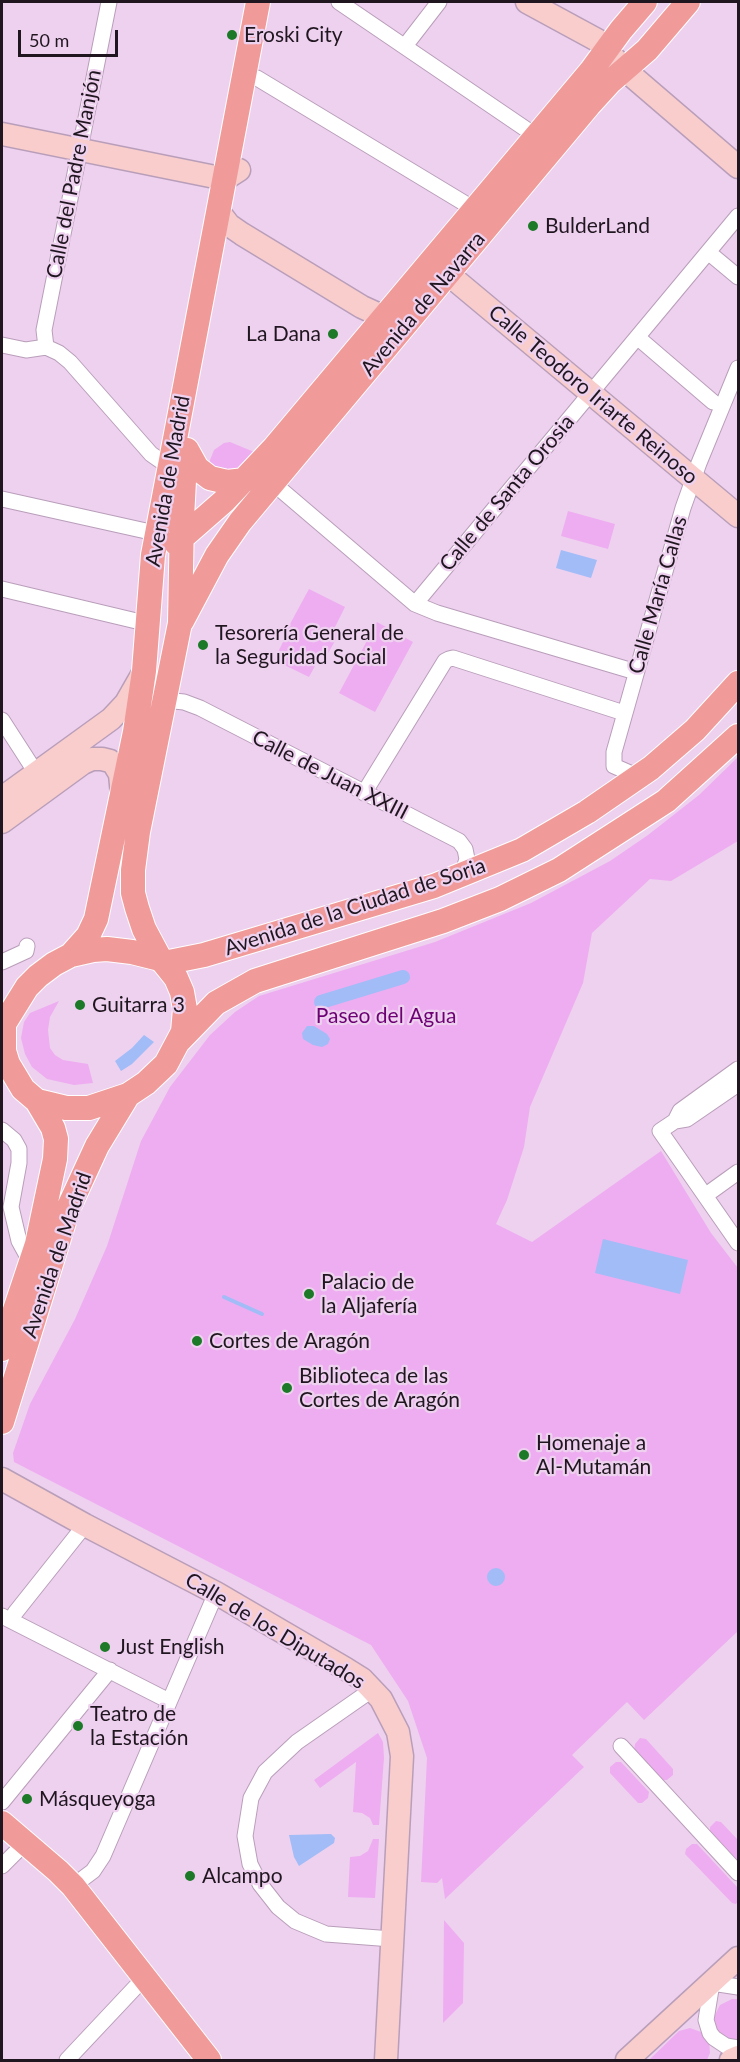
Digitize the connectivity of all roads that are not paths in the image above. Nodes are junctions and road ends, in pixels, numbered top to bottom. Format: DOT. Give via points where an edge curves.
graph roads {
  1 [pos="108,2"];
  2 [pos="258,2"];
  3 [pos="272,2"];
  4 [pos="339,2"];
  5 [pos="438,2"];
  6 [pos="527,2"];
  7 [pos="645,2"];
  8 [pos="688,2"];
  9 [pos="405,46"];
  10 [pos="606,50"];
  11 [pos="626,70"];
  12 [pos="257,78"];
  13 [pos="2,134"];
  14 [pos="536,136"];
  15 [pos="79,150"];
  16 [pos="738,167"];
  17 [pos="232,175"];
  18 [pos="474,209"];
  19 [pos="738,216"];
  20 [pos="224,219"];
  21 [pos="708,252"];
  22 [pos="448,274"];
  23 [pos="738,277"];
  24 [pos="420,308"];
  25 [pos="384,317"];
  26 [pos="643,342"];
  27 [pos="2,345"];
  28 [pos="46,347"];
  29 [pos="738,368"];
  30 [pos="590,394"];
  31 [pos="713,402"];
  32 [pos="179,457"];
  33 [pos="693,479"];
  34 [pos="245,480"];
  35 [pos="273,483"];
  36 [pos="2,499"];
  37 [pos="738,516"];
  38 [pos="158,534"];
  39 [pos="182,536"];
  40 [pos="2,590"];
  41 [pos="151,590"];
  42 [pos="415,604"];
  43 [pos="180,623"];
  44 [pos="149,624"];
  45 [pos="144,671"];
  46 [pos="636,672"];
  47 [pos="738,683"];
  48 [pos="164,700"];
  49 [pos="624,713"];
  50 [pos="2,720"];
  51 [pos="738,736"];
  52 [pos="34,774"];
  53 [pos="639,777"];
  54 [pos="364,793"];
  55 [pos="122,795"];
  56 [pos="2,798"];
  57 [pos="2,821"];
  58 [pos="462,875"];
  59 [pos="27,946"];
  60 [pos="71,955"];
  61 [pos="162,961"];
  62 [pos="2,962"];
  63 [pos="3,1026"];
  64 [pos="179,1041"];
  65 [pos="738,1069"];
  66 [pos="738,1084"];
  67 [pos="20,1094"];
  68 [pos="128,1095"];
  69 [pos="675,1121"];
  70 [pos="4,1131"];
  71 [pos="738,1172"];
  72 [pos="706,1195"];
  73 [pos="738,1243"];
  74 [pos="31,1263"];
  75 [pos="2,1349"];
  76 [pos="2,1422"];
  77 [pos="2,1479"];
  78 [pos="85,1525"];
  79 [pos="216,1593"];
  80 [pos="6,1621"];
  81 [pos="110,1670"];
  82 [pos="373,1689"];
  83 [pos="169,1701"];
  84 [pos="621,1746"];
  85 [pos="2,1802"];
  86 [pos="2,1823"];
  87 [pos="25,1843"];
  88 [pos="2,1866"];
  89 [pos="738,1873"];
  90 [pos="73,1886"];
  91 [pos="392,1939"];
  92 [pos="738,1958"];
  93 [pos="145,1977"];
  94 [pos="712,1983"];
  95 [pos="738,1987"];
  96 [pos="738,2048"];
  97 [pos="738,2057"];
  98 [pos="67,2061"];
  99 [pos="209,2061"];
  100 [pos="386,2061"];
  101 [pos="627,2061"];
  102 [pos="732,2061"];
  1 -- 15 [label="street, Calle del Padre Manjón"];
  2 -- 17 [label="main road, Avenida de Madrid"];
  3 -- 12 [label="main road, Avenida de Madrid"];
  4 -- 9 [label="street"];
  5 -- 9 [label="street"];
  6 -- 10 [label="main road" via="591,37"];
  7 -- 10 [label="main road, Avenida de Navarra"];
  8 -- 11 [label="main road, Avenida de Navarra"];
  9 -- 14 [label="street"];
  10 -- 11 [label="main road"];
  10 -- 14 [label="main road, Avenida de Navarra"];
  11 -- 16 [label="main road"];
  11 -- 22 [label="main road, Avenida de Navarra" via="589,105"];
  12 -- 17 [label="main road, Avenida de Madrid"];
  12 -- 18 [label="street"];
  13 -- 15 [label="main road"];
  14 -- 18 [label="main road, Avenida de Navarra"];
  15 -- 17 [label="main road"];
  15 -- 28 [label="street, Calle del Padre Manjón" via="44,330"];
  17 -- 20 [label="main road, Avenida de Madrid"];
  18 -- 25 [label="main road, Avenida de Navarra"];
  19 -- 21 [label="street, Calle de Santa Orosia"];
  20 -- 25 [label="main road"];
  20 -- 32 [label="main road, Avenida de Madrid"];
  21 -- 23 [label="street"];
  21 -- 30 [label="street, Calle de Santa Orosia"];
  22 -- 24 [label="main road, Avenida de Navarra"];
  22 -- 30 [label="main road, Calle Teodoro Iriarte Reinoso"];
  24 -- 25 [label="main road"];
  24 -- 35 [label="main road, Avenida de Navarra"];
  25 -- 34 [label="main road, Avenida de Navarra"];
  26 -- 31 [label="street"];
  27 -- 28 [label="street" via="26,350"];
  28 -- 32 [label="street" via="70,362 154,457 161,461"];
  29 -- 33 [label="street, Calle María Callas"];
  30 -- 33 [label="main road, Calle Teodoro Iriarte Reinoso"];
  30 -- 42 [label="street, Calle de Santa Orosia"];
  32 -- 34 [label="main road" via="210,478 227,482"];
  32 -- 38 [label="main road, Avenida de Madrid"];
  32 -- 39 [label="main road, Avenida de Madrid"];
  33 -- 37 [label="main road, Calle Teodoro Iriarte Reinoso"];
  33 -- 46 [label="street, Calle María Callas"];
  34 -- 39 [label="main road, Avenida de Navarra"];
  35 -- 42 [label="street"];
  35 -- 43 [label="main road, Avenida de Navarra" via="224,544"];
  36 -- 38 [label="street"];
  38 -- 39 [label="street"];
  38 -- 41 [label="main road, Avenida de Madrid"];
  39 -- 41 [label="main road, Avenida de Navarra"];
  39 -- 43 [label="main road, Avenida de Madrid"];
  40 -- 44 [label="street"];
  41 -- 44 [label="main road, Avenida de Madrid"];
  42 -- 46 [label="street"];
  43 -- 48 [label="main road, Avenida de Madrid"];
  44 -- 45 [label="main road, Avenida de Madrid"];
  45 -- 52 [label="main road" via="120,711"];
  45 -- 55 [label="main road, Avenida de Madrid"];
  46 -- 49 [label="street, Calle María Callas"];
  47 -- 53 [label="main road, Avenida de la Ciudad de Soria" via="695,730"];
  48 -- 54 [label="street, Calle de Juan XXIII" via="200,708"];
  48 -- 61 [label="main road, Avenida de Madrid" via="133,870 137,908"];
  49 -- 53 [label="street, Calle María Callas" via="613,763"];
  49 -- 54 [label="street" via="449,659"];
  50 -- 52 [label="street"];
  51 -- 64 [label="main road, Avenida de la Ciudad de Soria" via="666,801 559,870 443,921 255,981 216,1003"];
  52 -- 56 [label="main road"];
  52 -- 57 [label="street" via="28,793"];
  53 -- 58 [label="main road, Avenida de la Ciudad de Soria" via="522,849"];
  54 -- 58 [label="street, Calle de Juan XXIII" via="459,841 467,859"];
  55 -- 57 [label="main road" via="120,774 114,764 92,759"];
  55 -- 60 [label="main road, Avenida de Madrid" via="96,920"];
  58 -- 61 [label="main road, Avenida de la Ciudad de Soria" via="217,951"];
  59 -- 62 [label="street" via="26,951"];
  60 -- 61 [label="main road" via="117,950"];
  60 -- 63 [label="main road" via="27,987"];
  61 -- 64 [label="main road" via="176,978 185,1003"];
  63 -- 67 [label="main road" via="4,1051"];
  64 -- 68 [label="main road" via="166,1064"];
  65 -- 69 [label="street" via="680,1111"];
  66 -- 69 [label="street" via="687,1119"];
  67 -- 68 [label="main road" via="66,1108 89,1108"];
  67 -- 74 [label="main road, Avenida de Madrid" via="53,1128 56,1148"];
  68 -- 76 [label="main road, Avenida de Madrid" via="97,1146 68,1209"];
  69 -- 72 [label="street" via="660,1131"];
  70 -- 74 [label="street, Avenida de Madrid" via="19,1149 11,1207 19,1241"];
  71 -- 72 [label="street"];
  72 -- 73 [label="street"];
  74 -- 75 [label="main road, Avenida de Madrid"];
  77 -- 78 [label="main road, Calle de los Diputados"];
  78 -- 79 [label="main road, Calle de los Diputados"];
  78 -- 80 [label="street"];
  79 -- 82 [label="main road, Calle de los Diputados"];
  79 -- 83 [label="street"];
  80 -- 81 [label="street"];
  81 -- 83 [label="street"];
  81 -- 85 [label="street"];
  82 -- 91 [label="main road, Calle de los Diputados" via="394,1722 402,1756"];
  82 -- 91 [label="street" via="297,1742 265,1772 251,1798 245,1836 250,1864 260,1884 295,1921 326,1934"];
  83 -- 90 [label="street" via="99,1862"];
  84 -- 89 [label="street"];
  86 -- 87 [label="main road"];
  87 -- 88 [label="street"];
  87 -- 90 [label="main road"];
  90 -- 93 [label="main road"];
  91 -- 100 [label="main road, Calle de los Diputados"];
  92 -- 94 [label="main road"];
  93 -- 98 [label="street"];
  93 -- 99 [label="main road"];
  94 -- 95 [label="street"];
  94 -- 96 [label="street" via="706,2020 710,2033 719,2043"];
  94 -- 101 [label="main road"];
  97 -- 102 [label="main road"];
}
